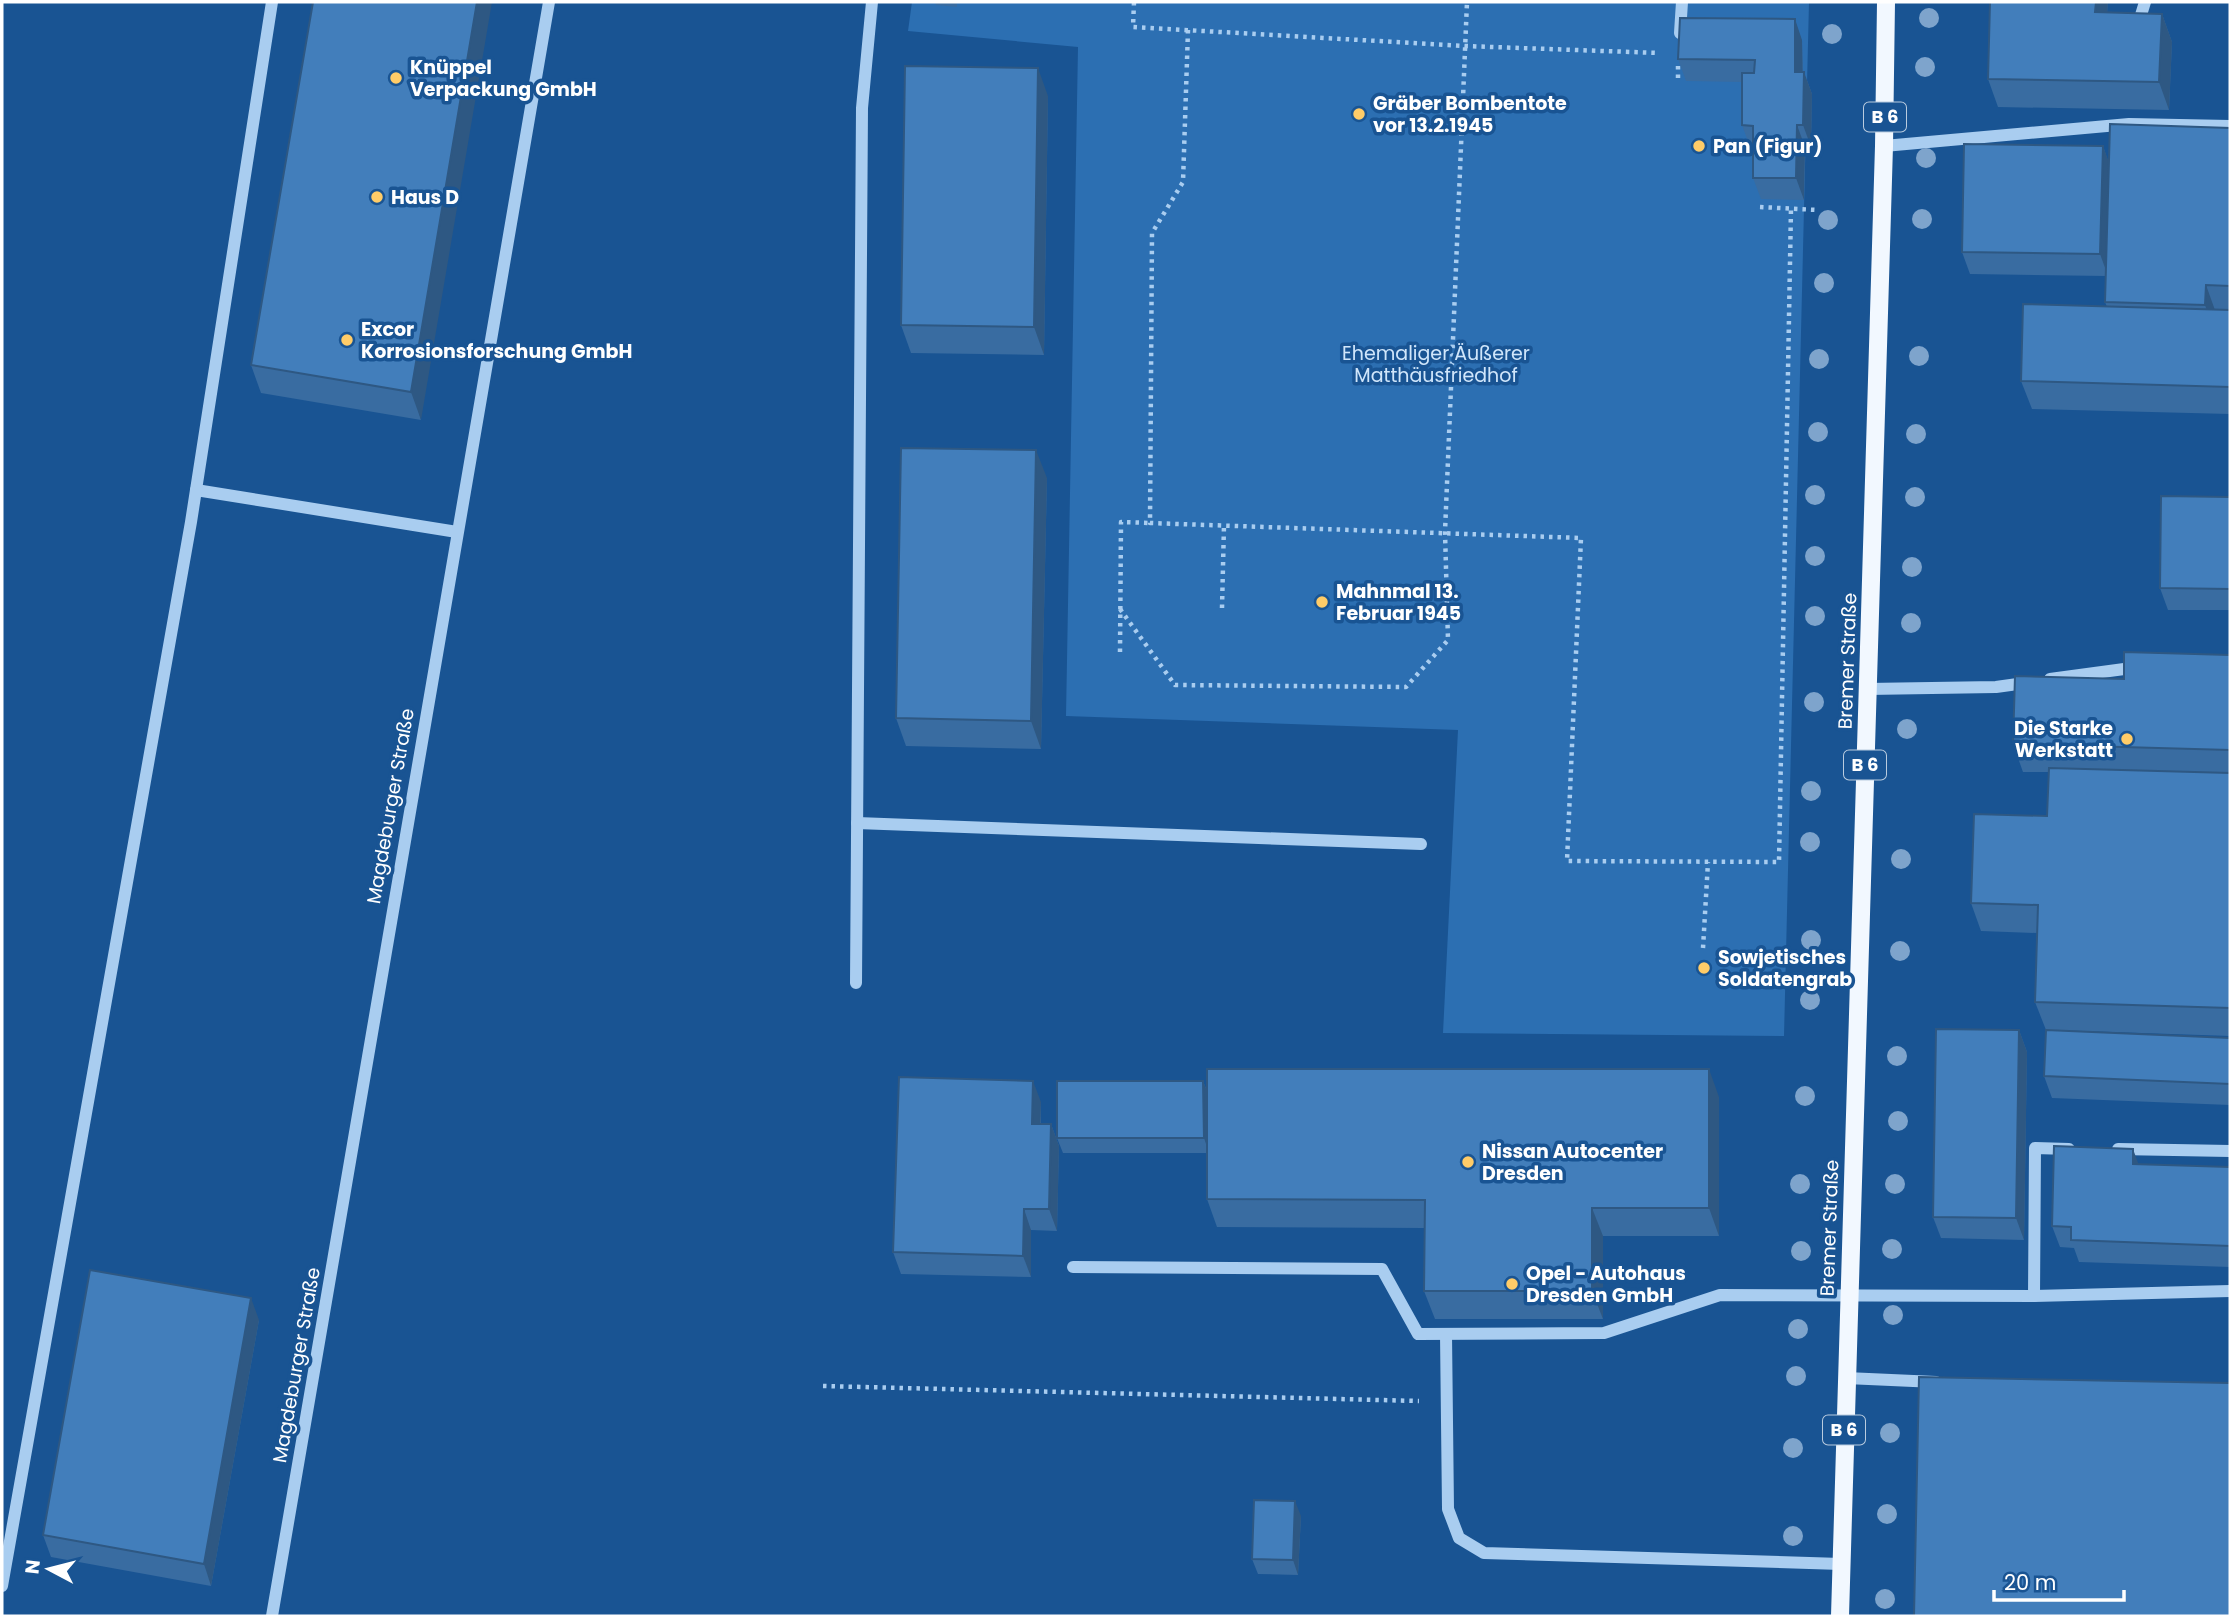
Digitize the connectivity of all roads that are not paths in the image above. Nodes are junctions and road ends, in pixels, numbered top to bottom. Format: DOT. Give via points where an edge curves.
graph roads {
  1 [pos="272,2"];
  2 [pos="549,2"];
  3 [pos="872,2"];
  4 [pos="1682,2"];
  5 [pos="1886,2"];
  6 [pos="2145,2"];
  7 [pos="2133,41"];
  8 [pos="1679,54"];
  9 [pos="2129,109"];
  10 [pos="2129,124"];
  11 [pos="2230,126"];
  12 [pos="1884,146"];
  13 [pos="196,489"];
  14 [pos="457,532"];
  15 [pos="2151,666"];
  16 [pos="1867,689"];
  17 [pos="857,823"];
  18 [pos="1421,844"];
  19 [pos="856,983"];
  20 [pos="2077,1149"];
  21 [pos="2105,1149"];
  22 [pos="2230,1151"];
  23 [pos="1073,1268"];
  24 [pos="2230,1291"];
  25 [pos="2034,1296"];
  26 [pos="1848,1297"];
  27 [pos="1446,1334"];
  28 [pos="1846,1378"];
  29 [pos="1955,1382"];
  30 [pos="1841,1564"];
  31 [pos="2,1586"];
  32 [pos="272,1616"];
  33 [pos="1840,1616"];
  1 -- 13 [label="street"];
  2 -- 14 [label="street, Magdeburger Straße"];
  3 -- 17 [label="street" via="862,108"];
  4 -- 8 [label="street"];
  5 -- 12 [label="main road, Bremer Straße / B 6"];
  6 -- 7 [label="street"];
  9 -- 10 [label="street"];
  10 -- 11 [label="street"];
  10 -- 12 [label="street"];
  12 -- 16 [label="main road, Bremer Straße / B 6"];
  13 -- 14 [label="street"];
  13 -- 31 [label="street"];
  14 -- 32 [label="street, Magdeburger Straße"];
  15 -- 16 [label="street" via="1996,687"];
  16 -- 26 [label="main road, Bremer Straße / B 6"];
  17 -- 18 [label="street"];
  17 -- 19 [label="street"];
  20 -- 25 [label="street" via="2035,1148"];
  21 -- 22 [label="street"];
  23 -- 27 [label="street" via="1382,1269 1418,1334"];
  24 -- 25 [label="street"];
  25 -- 26 [label="street"];
  26 -- 27 [label="street" via="1720,1295 1604,1333"];
  26 -- 28 [label="main road, Bremer Straße / B 6"];
  27 -- 30 [label="street" via="1448,1509 1459,1538 1484,1553"];
  28 -- 29 [label="street"];
  28 -- 30 [label="main road, Bremer Straße / B 6"];
  30 -- 33 [label="main road, Bremer Straße / B 6"];
}
